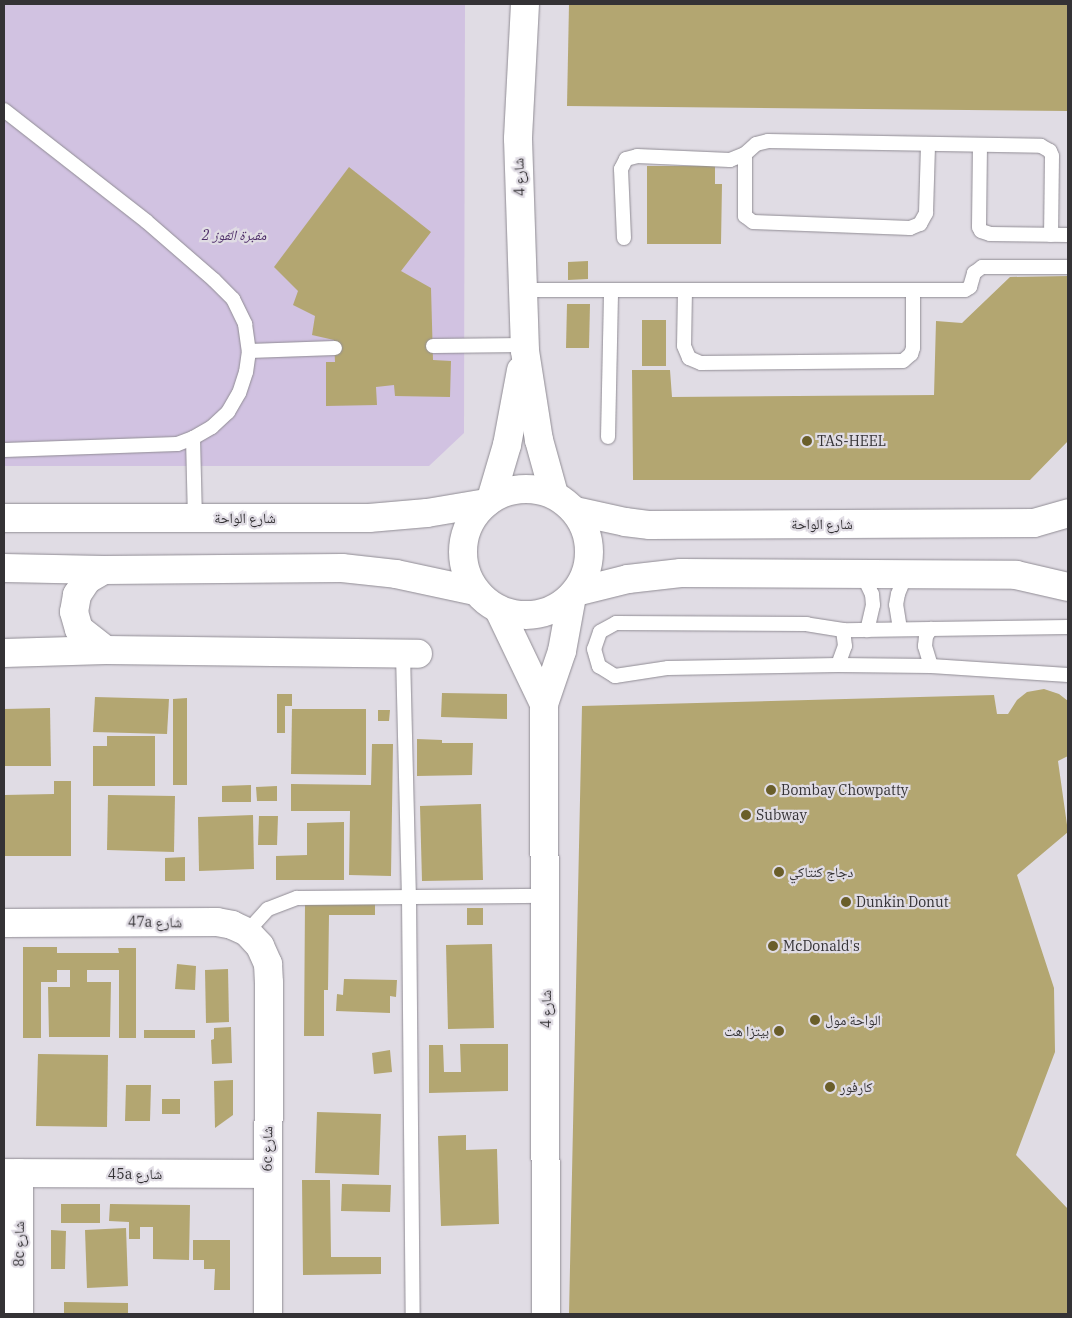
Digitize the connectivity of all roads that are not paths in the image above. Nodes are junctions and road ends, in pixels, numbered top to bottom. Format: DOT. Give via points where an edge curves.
graph roads {
  1 [pos="525,4"];
  2 [pos="4,110"];
  3 [pos="928,144"];
  4 [pos="980,145"];
  5 [pos="745,154"];
  6 [pos="1051,235"];
  7 [pos="1068,235"];
  8 [pos="624,238"];
  9 [pos="1068,267"];
  10 [pos="523,290"];
  11 [pos="611,290"];
  12 [pos="685,290"];
  13 [pos="913,290"];
  14 [pos="433,346"];
  15 [pos="335,348"];
  16 [pos="524,348"];
  17 [pos="249,351"];
  18 [pos="608,437"];
  19 [pos="193,438"];
  20 [pos="4,450"];
  21 [pos="488,501"];
  22 [pos="564,503"];
  23 [pos="1068,513"];
  24 [pos="4,518"];
  25 [pos="195,518"];
  26 [pos="1034,523"];
  27 [pos="1068,527"];
  28 [pos="4,568"];
  29 [pos="104,570"];
  30 [pos="862,573"];
  31 [pos="1068,573"];
  32 [pos="906,574"];
  33 [pos="1016,575"];
  34 [pos="1068,587"];
  35 [pos="475,590"];
  36 [pos="574,594"];
  37 [pos="499,610"];
  38 [pos="1068,627"];
  39 [pos="900,629"];
  40 [pos="931,629"];
  41 [pos="843,630"];
  42 [pos="868,630"];
  43 [pos="106,650"];
  44 [pos="4,653"];
  45 [pos="410,654"];
  46 [pos="838,665"];
  47 [pos="930,666"];
  48 [pos="1068,675"];
  49 [pos="544,704"];
  50 [pos="410,896"];
  51 [pos="546,896"];
  52 [pos="4,923"];
  53 [pos="246,932"];
  54 [pos="269,983"];
  55 [pos="11,1173"];
  56 [pos="267,1174"];
  57 [pos="19,1314"];
  58 [pos="268,1314"];
  59 [pos="413,1314"];
  60 [pos="546,1314"];
  1 -- 10 [label="street, شارع 4" via="518,139"];
  2 -- 17 [label="lane" via="139,215 214,280 232,299 244,324"];
  3 -- 4 [label="lane"];
  3 -- 5 [label="lane" via="768,141 756,144"];
  3 -- 5 [label="lane" via="926,213 920,224 910,228 752,222 744,210"];
  4 -- 6 [label="lane" via="1041,146 1050,151"];
  4 -- 6 [label="lane" via="981,231"];
  5 -- 8 [label="lane" via="730,160 637,156 626,159 621,169"];
  6 -- 7 [label="lane"];
  9 -- 13 [label="lane" via="982,267 974,273 970,287 965,290"];
  10 -- 11 [label="lane"];
  10 -- 16 [label="street, شارع 4"];
  11 -- 12 [label="lane"];
  11 -- 18 [label="lane"];
  12 -- 13 [label="lane"];
  12 -- 13 [label="lane" via="685,352 694,362 730,363 903,361 913,348"];
  14 -- 16 [label="lane"];
  15 -- 17 [label="lane"];
  16 -- 21 [label="street, شارع 4" via="507,445"];
  16 -- 22 [label="street, شارع 4" via="539,440"];
  17 -- 19 [label="lane" via="240,393 228,412"];
  19 -- 20 [label="lane" via="176,444"];
  19 -- 25 [label="lane"];
  21 -- 22 [label="street" via="511,490 533,489"];
  21 -- 25 [label="street, شارع الواحة" via="427,513 369,518"];
  21 -- 35 [label="street" via="473,517 465,535 462,554 466,573"];
  22 -- 26 [label="street, شارع الواحة" via="625,522 650,525"];
  22 -- 36 [label="street" via="584,526 589,542 587,568"];
  23 -- 26 [label="street, شارع الواحة"];
  24 -- 25 [label="street, شارع الواحة"];
  26 -- 27 [label="street"];
  28 -- 29 [label="street"];
  29 -- 35 [label="street" via="342,568 396,574"];
  29 -- 43 [label="street" via="82,587 74,612 79,629"];
  30 -- 32 [label="street"];
  30 -- 36 [label="street" via="654,575 628,578"];
  30 -- 42 [label="lane" via="872,594"];
  31 -- 33 [label="street"];
  32 -- 33 [label="street"];
  32 -- 39 [label="lane" via="896,605"];
  33 -- 34 [label="street"];
  35 -- 37 [label="street"];
  36 -- 37 [label="street" via="556,608 538,615 518,615"];
  36 -- 49 [label="street, شارع 4" via="562,651"];
  37 -- 49 [label="street, شارع 4"];
  38 -- 40 [label="lane"];
  39 -- 40 [label="lane"];
  39 -- 42 [label="lane"];
  40 -- 47 [label="lane" via="925,646"];
  41 -- 42 [label="lane"];
  41 -- 46 [label="lane" via="845,646"];
  41 -- 46 [label="lane" via="806,624 616,623 600,632 594,649 599,666 615,676 668,668"];
  43 -- 44 [label="street"];
  43 -- 45 [label="street"];
  45 -- 50 [label="lane"];
  46 -- 47 [label="lane"];
  47 -- 48 [label="lane"];
  49 -- 51 [label="street, شارع 4"];
  50 -- 51 [label="lane"];
  50 -- 53 [label="lane" via="297,898 268,910"];
  50 -- 59 [label="lane"];
  51 -- 60 [label="street, شارع 4"];
  52 -- 53 [label="street, 47a شارع" via="217,922"];
  53 -- 54 [label="street, 47a شارع" via="260,946 268,964"];
  54 -- 56 [label="street, 6c شارع"];
  55 -- 56 [label="street, 45a شارع"];
  55 -- 57 [label="street, 8c شارع"];
  56 -- 58 [label="street, 6c شارع"];
}
